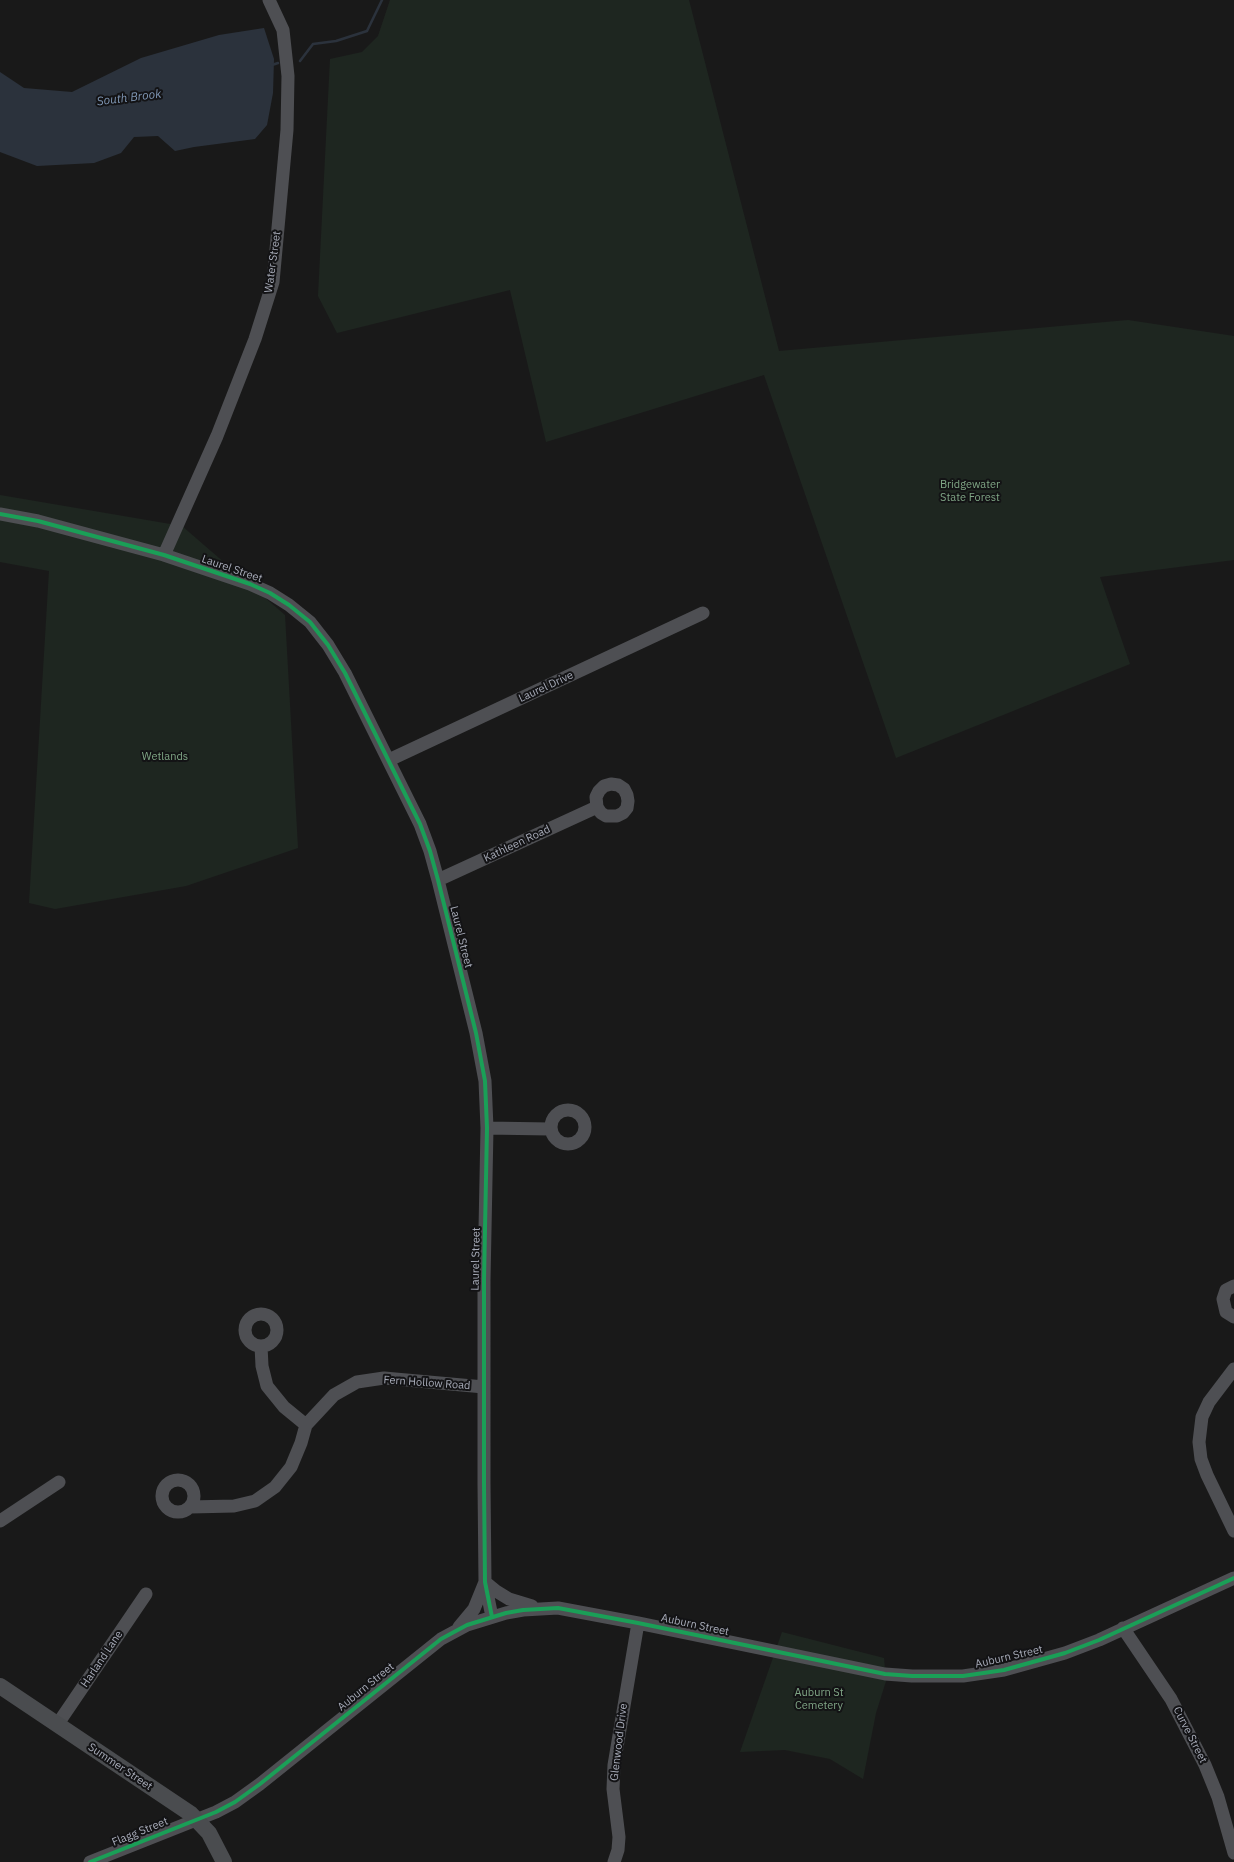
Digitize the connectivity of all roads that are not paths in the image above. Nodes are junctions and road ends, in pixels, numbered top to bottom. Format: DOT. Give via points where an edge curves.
graph roads {
  1 [pos="269,0"];
  2 [pos="0,514"];
  3 [pos="164,555"];
  4 [pos="703,613"];
  5 [pos="389,760"];
  6 [pos="597,807"];
  7 [pos="438,880"];
  8 [pos="487,1128"];
  9 [pos="550,1129"];
  10 [pos="1234,1286"];
  11 [pos="1234,1317"];
  12 [pos="261,1346"];
  13 [pos="1234,1369"];
  14 [pos="484,1387"];
  15 [pos="306,1425"];
  16 [pos="59,1482"];
  17 [pos="190,1507"];
  18 [pos="0,1521"];
  19 [pos="1234,1531"];
  20 [pos="1234,1578"];
  21 [pos="485,1582"];
  22 [pos="146,1594"];
  23 [pos="546,1609"];
  24 [pos="492,1616"];
  25 [pos="638,1623"];
  26 [pos="1123,1628"];
  27 [pos="456,1631"];
  28 [pos="0,1686"];
  29 [pos="58,1725"];
  30 [pos="197,1819"];
  31 [pos="1234,1853"];
  32 [pos="90,1862"];
  33 [pos="224,1862"];
  34 [pos="614,1862"];
  1 -- 3 [label="street, Water Street" via="283,30 288,76 287,130 272,282 255,339 217,436"];
  2 -- 3 [label="street, Laurel Street" via="38,521"];
  3 -- 5 [label="street, Laurel Street" via="261,588 310,622 342,668"];
  4 -- 5 [label="street, Laurel Drive"];
  5 -- 7 [label="street, Laurel Street" via="426,837"];
  6 -- 7 [label="street, Kathleen Road"];
  7 -- 8 [label="street, Laurel Street" via="483,1065"];
  8 -- 9 [label="street"];
  8 -- 14 [label="street, Laurel Street"];
  10 -- 11 [label="street" via="1226,1290 1223,1299 1226,1312"];
  12 -- 15 [label="street" via="267,1386 284,1407"];
  13 -- 19 [label="street" via="1209,1402 1202,1421 1199,1442 1207,1475"];
  14 -- 15 [label="street, Fern Hollow Road" via="384,1378 357,1382 334,1395"];
  14 -- 21 [label="street, Laurel Street"];
  15 -- 17 [label="street, Fern Hollow Road" via="291,1467 275,1487 255,1500 234,1506"];
  16 -- 18 [label="street"];
  20 -- 26 [label="street, Auburn Street"];
  21 -- 23 [label="street" via="509,1599"];
  21 -- 24 [label="street, Laurel Street"];
  21 -- 27 [label="street, Laurel Street" via="474,1609"];
  22 -- 29 [label="street, Harland Lane"];
  23 -- 24 [label="street, Auburn Street"];
  23 -- 25 [label="street, Auburn Street" via="558,1608"];
  24 -- 27 [label="street, Auburn Street"];
  25 -- 26 [label="street, Auburn Street" via="857,1669 899,1676 929,1677 978,1675 1004,1670 1065,1653"];
  25 -- 34 [label="street, Glenwood Drive" via="614,1765 613,1789 619,1837"];
  26 -- 31 [label="street, Curve Street" via="1171,1699 1205,1765 1218,1797"];
  27 -- 30 [label="street, Auburn Street" via="424,1651 244,1796 222,1809"];
  28 -- 29 [label="main road, Summer Street"];
  29 -- 30 [label="main road, Summer Street"];
  30 -- 32 [label="street, Flagg Street"];
  30 -- 33 [label="main road, Summer Street" via="209,1833"];
}
